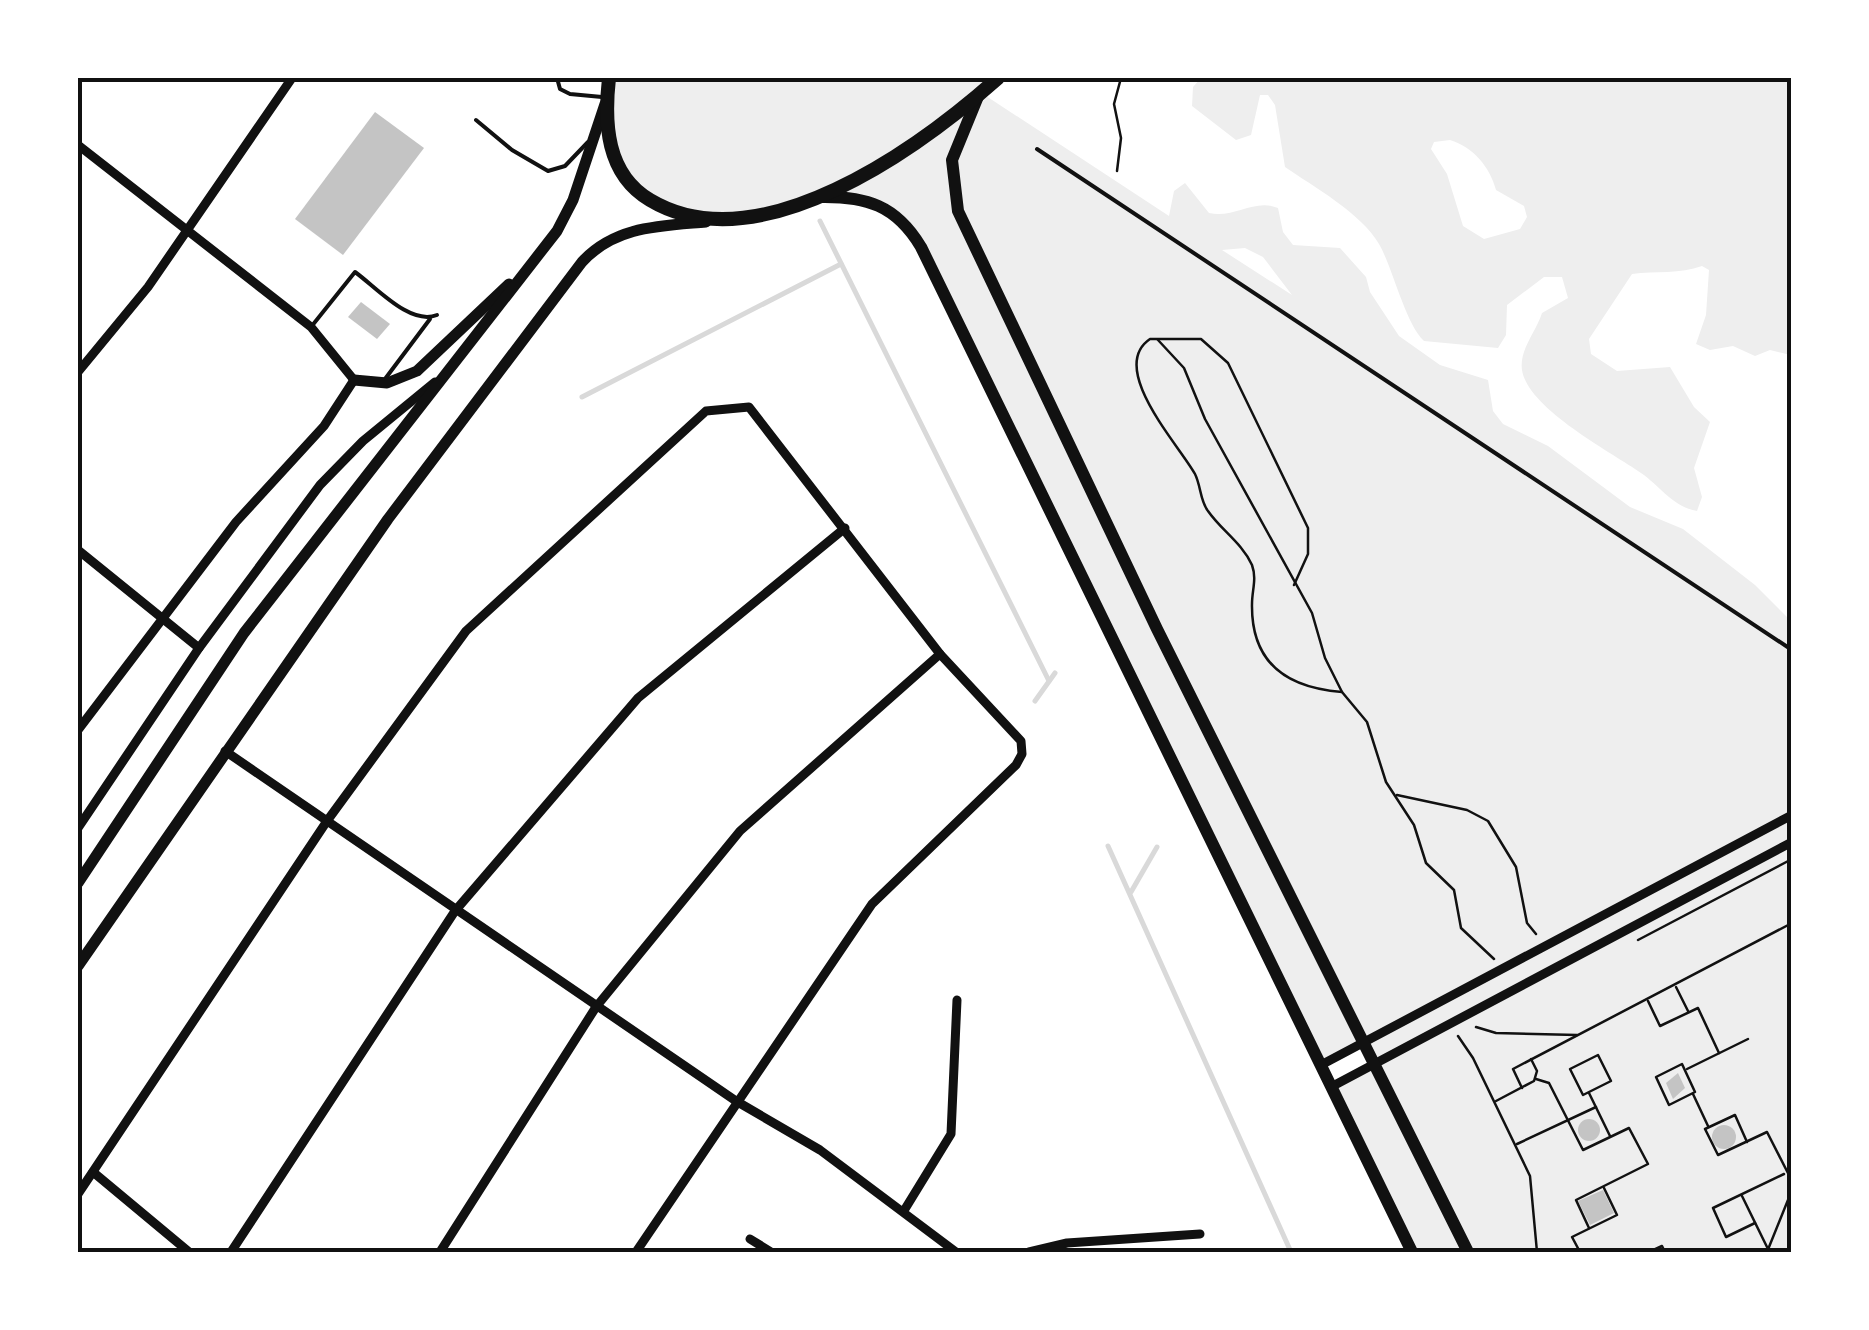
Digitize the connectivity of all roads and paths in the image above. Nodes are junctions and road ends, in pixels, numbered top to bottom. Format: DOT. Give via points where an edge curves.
graph roads {
  1 [pos="292,78"];
  2 [pos="557,78"];
  3 [pos="609,78"];
  4 [pos="998,78"];
  5 [pos="1121,78"];
  6 [pos="980,92"];
  7 [pos="607,97"];
  8 [pos="476,120"];
  9 [pos="594,136"];
  10 [pos="78,145"];
  11 [pos="1037,149"];
  12 [pos="1117,172"];
  13 [pos="817,197"];
  14 [pos="746,218"];
  15 [pos="186,233"];
  16 [pos="528,268"];
  17 [pos="311,327"];
  18 [pos="1157,338"];
  19 [pos="78,372"];
  20 [pos="442,377"];
  21 [pos="354,380"];
  22 [pos="382,383"];
  23 [pos="845,528"];
  24 [pos="78,550"];
  25 [pos="1294,585"];
  26 [pos="162,619"];
  27 [pos="199,648"];
  28 [pos="1792,650"];
  29 [pos="940,654"];
  30 [pos="1342,692"];
  31 [pos="78,730"];
  32 [pos="224,750"];
  33 [pos="1396,794"];
  34 [pos="1792,815"];
  35 [pos="327,821"];
  36 [pos="78,828"];
  37 [pos="1792,842"];
  38 [pos="78,883"];
  39 [pos="455,912"];
  40 [pos="1792,924"];
  41 [pos="1550,944"];
  42 [pos="78,966"];
  43 [pos="1503,969"];
  44 [pos="1675,985"];
  45 [pos="957,1000"];
  46 [pos="1648,1000"];
  47 [pos="596,1007"];
  48 [pos="1689,1013"];
  49 [pos="1474,1026"];
  50 [pos="1457,1035"];
  51 [pos="1578,1035"];
  52 [pos="1748,1039"];
  53 [pos="1364,1042"];
  54 [pos="1719,1053"];
  55 [pos="1531,1060"];
  56 [pos="1375,1063"];
  57 [pos="1320,1065"];
  58 [pos="1684,1070"];
  59 [pos="1536,1079"];
  60 [pos="1331,1087"];
  61 [pos="1522,1088"];
  62 [pos="1588,1092"];
  63 [pos="1692,1094"];
  64 [pos="736,1101"];
  65 [pos="1495,1101"];
  66 [pos="1596,1107"];
  67 [pos="1568,1120"];
  68 [pos="1709,1128"];
  69 [pos="1610,1137"];
  70 [pos="1747,1142"];
  71 [pos="1516,1145"];
  72 [pos="93,1172"];
  73 [pos="1787,1172"];
  74 [pos="1792,1181"];
  75 [pos="1603,1186"];
  76 [pos="1792,1190"];
  77 [pos="78,1194"];
  78 [pos="1742,1194"];
  79 [pos="905,1210"];
  80 [pos="1756,1223"];
  81 [pos="1589,1228"];
  82 [pos="1200,1234"];
  83 [pos="750,1239"];
  84 [pos="1768,1251"];
  85 [pos="189,1252"];
  86 [pos="231,1252"];
  87 [pos="440,1252"];
  88 [pos="636,1252"];
  89 [pos="771,1252"];
  90 [pos="956,1252"];
  91 [pos="1029,1252"];
  92 [pos="1412,1252"];
  93 [pos="1468,1252"];
  94 [pos="1537,1252"];
  95 [pos="1579,1252"];
  96 [pos="1649,1252"];
  97 [pos="1665,1252"];
  1 -- 15 [label="street"];
  2 -- 7 [label="lane" via="570,94"];
  3 -- 7 [label="main road"];
  4 -- 6 [label="main road"];
  5 -- 12 [label="path" via="1114,104"];
  6 -- 13 [label="main road" via="898,153"];
  6 -- 53 [label="main road" via="952,160 958,211"];
  7 -- 9 [label="street"];
  7 -- 14 [label="main road" via="611,150 633,188 698,218"];
  8 -- 9 [label="lane" via="548,171 565,166"];
  9 -- 16 [label="street" via="567,213"];
  10 -- 15 [label="street"];
  11 -- 28 [label="lane"];
  13 -- 14 [label="main road"];
  13 -- 57 [label="main road" via="879,204 921,246"];
  14 -- 32 [label="street" via="630,231 592,251 411,488"];
  15 -- 17 [label="street"];
  15 -- 19 [label="street"];
  16 -- 20 [label="street"];
  16 -- 22 [label="street" via="417,371"];
  17 -- 21 [label="street"];
  17 -- 22 [label="lane" via="355,272 410,314 434,317"];
  18 -- 25 [label="path" via="1184,368"];
  18 -- 25 [label="path" via="1200,338 1228,363 1308,528 1308,554"];
  18 -- 30 [label="path" via="1143,344 1138,358 1140,390 1198,481 1207,511 1252,564 1254,629 1262,654 1283,678"];
  20 -- 27 [label="street" via="320,485"];
  20 -- 38 [label="street" via="244,632"];
  21 -- 22 [label="street"];
  21 -- 26 [label="street" via="324,426 236,522"];
  23 -- 29 [label="street"];
  23 -- 35 [label="street" via="748,407 706,410 466,630"];
  23 -- 39 [label="street" via="638,698"];
  24 -- 26 [label="street"];
  25 -- 30 [label="path" via="1316,620"];
  26 -- 27 [label="street"];
  26 -- 31 [label="street"];
  27 -- 36 [label="street"];
  29 -- 47 [label="street" via="740,831"];
  29 -- 64 [label="street" via="1021,741 1016,766 872,904"];
  30 -- 33 [label="path" via="1367,722"];
  32 -- 35 [label="street"];
  32 -- 42 [label="street"];
  33 -- 41 [label="path" via="1488,821 1516,867 1527,923"];
  33 -- 43 [label="path" via="1430,870 1454,890 1461,928"];
  34 -- 41 [label="street"];
  35 -- 39 [label="street"];
  35 -- 72 [label="street"];
  37 -- 56 [label="street"];
  39 -- 47 [label="street"];
  39 -- 86 [label="street"];
  40 -- 44 [label="path"];
  41 -- 43 [label="street"];
  43 -- 53 [label="street"];
  44 -- 46 [label="path"];
  44 -- 48 [label="path"];
  45 -- 79 [label="street" via="950,1134"];
  46 -- 48 [label="path" via="1660,1026"];
  46 -- 51 [label="path"];
  47 -- 64 [label="street"];
  47 -- 87 [label="street"];
  48 -- 54 [label="path" via="1698,1008"];
  49 -- 51 [label="path" via="1496,1034"];
  50 -- 65 [label="path"];
  51 -- 55 [label="path"];
  52 -- 54 [label="path"];
  53 -- 56 [label="main road"];
  53 -- 57 [label="street"];
  54 -- 58 [label="path"];
  55 -- 59 [label="path"];
  55 -- 61 [label="path" via="1512,1069"];
  56 -- 60 [label="street"];
  56 -- 93 [label="main road"];
  57 -- 60 [label="main road"];
  58 -- 63 [label="path"];
  58 -- 63 [label="path" via="1682,1064 1656,1077 1669,1105"];
  59 -- 61 [label="path"];
  59 -- 67 [label="path" via="1550,1083"];
  60 -- 92 [label="main road"];
  61 -- 65 [label="path"];
  62 -- 62 [label="path" via="1583,1095 1570,1069 1598,1055 1611,1082"];
  62 -- 66 [label="path"];
  63 -- 68 [label="path"];
  64 -- 79 [label="street"];
  64 -- 88 [label="street"];
  65 -- 71 [label="path"];
  66 -- 67 [label="path"];
  66 -- 69 [label="path"];
  67 -- 69 [label="path" via="1582,1150"];
  67 -- 71 [label="path"];
  68 -- 70 [label="path" via="1734,1115"];
  68 -- 70 [label="path" via="1718,1155"];
  69 -- 75 [label="path" via="1630,1128 1648,1164"];
  70 -- 73 [label="path" via="1767,1132"];
  71 -- 94 [label="path" via="1530,1176"];
  72 -- 77 [label="street"];
  72 -- 85 [label="street"];
  73 -- 74 [label="path"];
  73 -- 78 [label="path"];
  75 -- 81 [label="path" via="1576,1200"];
  75 -- 81 [label="path" via="1617,1214"];
  76 -- 84 [label="path"];
  78 -- 80 [label="path"];
  78 -- 80 [label="path" via="1713,1208 1726,1237"];
  79 -- 90 [label="street"];
  80 -- 84 [label="path"];
  81 -- 95 [label="path" via="1572,1237"];
  82 -- 91 [label="street"];
  83 -- 89 [label="street"];
  96 -- 97 [label="path" via="1662,1246"];
}
